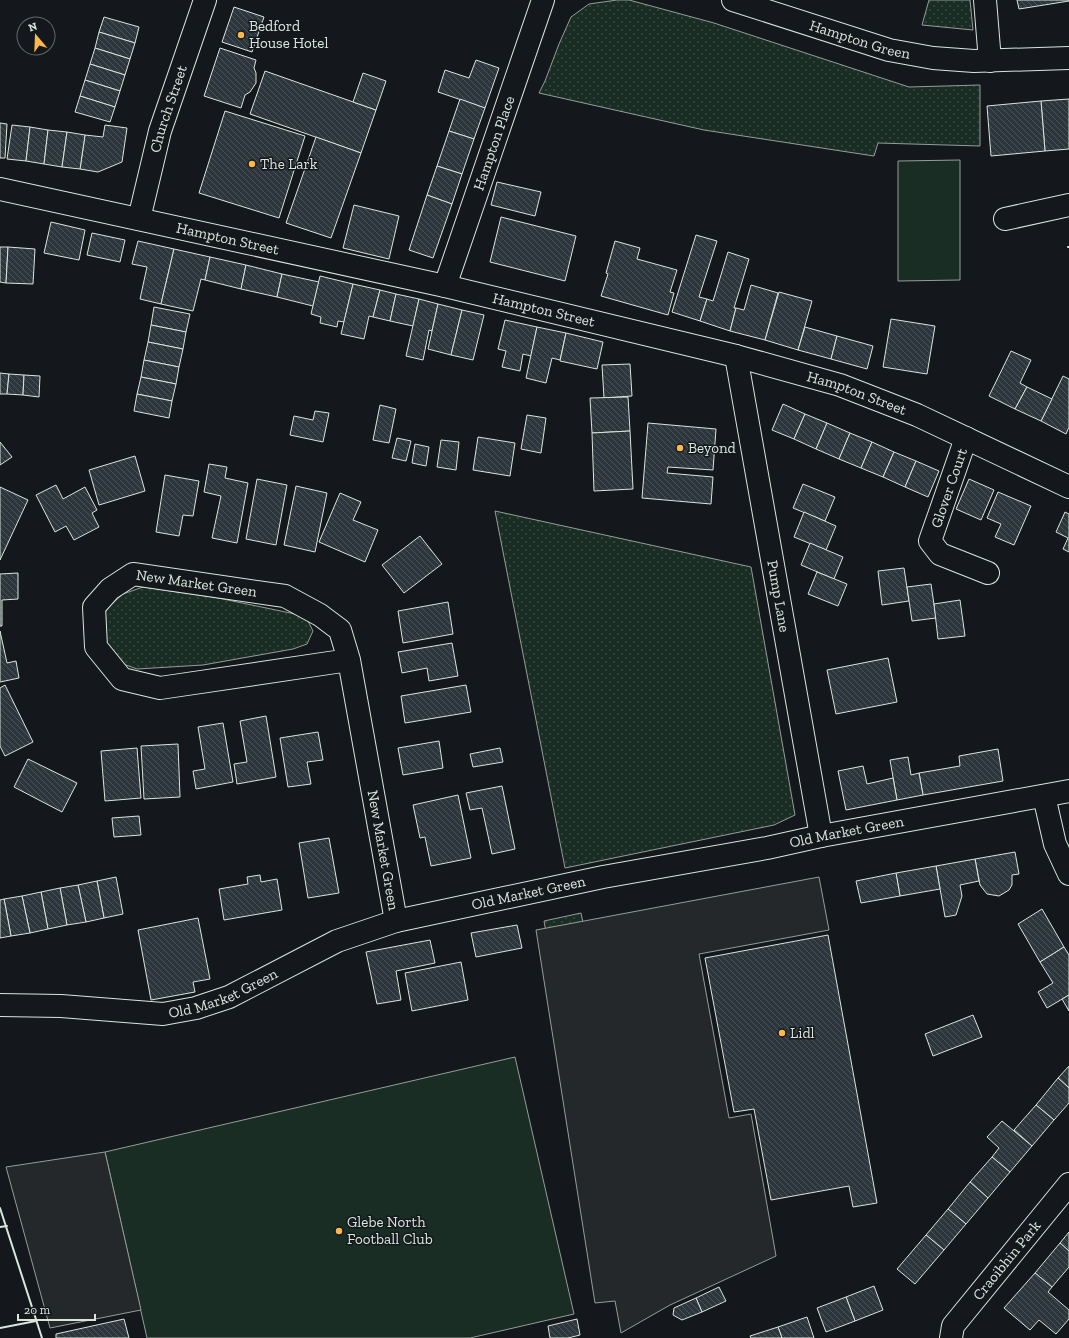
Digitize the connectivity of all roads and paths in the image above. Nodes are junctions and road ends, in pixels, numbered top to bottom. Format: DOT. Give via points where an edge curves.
graph roads {
  1 [pos="205,0"];
  2 [pos="543,0"];
  3 [pos="732,0"];
  4 [pos="986,0"];
  5 [pos="1069,58"];
  6 [pos="990,60"];
  7 [pos="0,189"];
  8 [pos="1069,205"];
  9 [pos="139,219"];
  10 [pos="1005,219"];
  11 [pos="446,286"];
  12 [pos="736,356"];
  13 [pos="966,438"];
  14 [pos="1069,487"];
  15 [pos="988,573"];
  16 [pos="349,660"];
  17 [pos="1069,791"];
  18 [pos="1044,796"];
  19 [pos="821,836"];
  20 [pos="1069,874"];
  21 [pos="396,921"];
  22 [pos="0,1005"];
  23 [pos="1069,1184"];
  24 [pos="951,1338"];
  1 -- 9 [label="street, Church Street" via="160,131"];
  2 -- 11 [label="street, Hampton Place"];
  3 -- 6 [label="street, Hampton Green" via="888,50 933,58"];
  4 -- 6 [label="street"];
  5 -- 6 [label="street, Hampton Green"];
  7 -- 9 [label="street, Hampton Street"];
  8 -- 10 [label="street"];
  9 -- 11 [label="street, Hampton Street"];
  11 -- 12 [label="street, Hampton Street"];
  12 -- 13 [label="street, Hampton Street" via="840,385 917,415"];
  12 -- 19 [label="street, Pump Lane"];
  13 -- 14 [label="street, Hampton Street"];
  13 -- 15 [label="street, Glover Court" via="930,541 940,554"];
  16 -- 16 [label="street, New Market Green" via="340,630 320,615 285,596 133,574 110,589 94,607 96,647 122,679 160,688"];
  16 -- 21 [label="street, New Market Green"];
  17 -- 18 [label="street, Old Market Green"];
  18 -- 19 [label="street, Old Market Green"];
  18 -- 20 [label="street" via="1055,844"];
  19 -- 21 [label="street, Old Market Green" via="603,877"];
  21 -- 22 [label="street, Old Market Green" via="337,942 230,997 196,1008 163,1014 61,1006"];
  23 -- 24 [label="street, Craoibhin Park" via="953,1326"];
}
